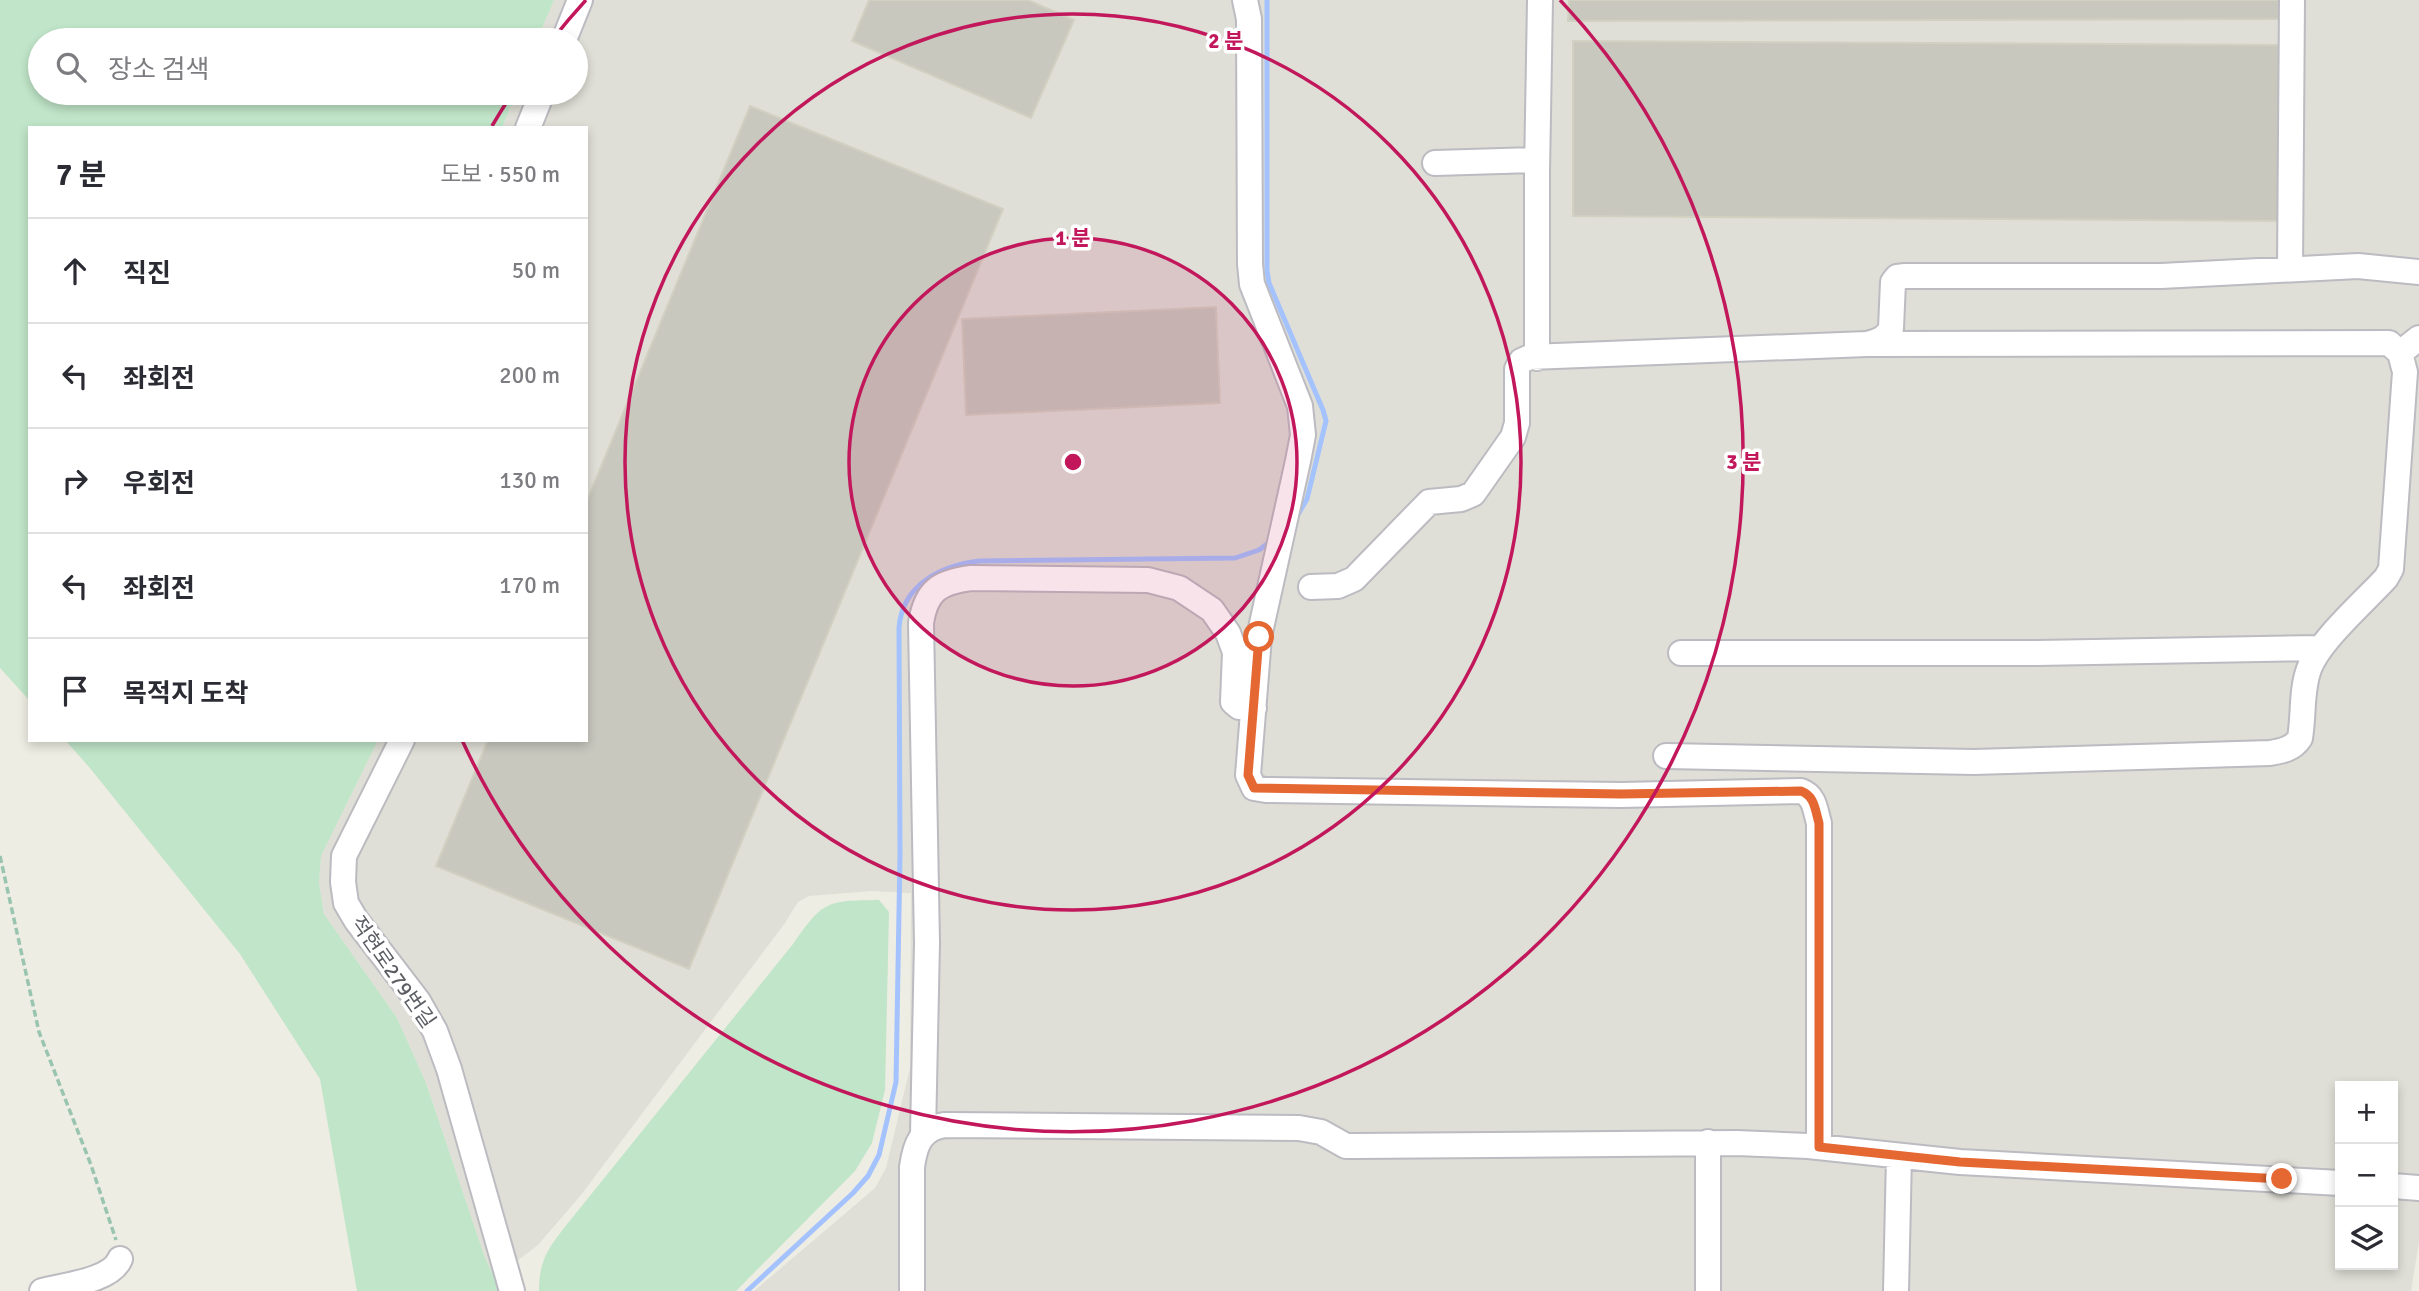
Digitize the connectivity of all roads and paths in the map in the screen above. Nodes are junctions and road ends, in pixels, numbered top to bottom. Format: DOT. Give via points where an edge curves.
graph roads {
  1 [pos="580,0"];
  2 [pos="1245,0"];
  3 [pos="1539,0"];
  4 [pos="2292,0"];
  5 [pos="569,28"];
  6 [pos="537,105"];
  7 [pos="529,126"];
  8 [pos="1537,160"];
  9 [pos="1435,163"];
  10 [pos="2290,268"];
  11 [pos="2419,272"];
  12 [pos="2419,338"];
  13 [pos="1867,344"];
  14 [pos="2400,353"];
  15 [pos="1538,358"];
  16 [pos="1311,587"];
  17 [pos="2321,648"];
  18 [pos="1681,653"];
  19 [pos="1254,708"];
  20 [pos="401,742"];
  21 [pos="1665,756"];
  22 [pos="0,856"];
  23 [pos="923,1134"];
  24 [pos="1708,1142"];
  25 [pos="1819,1147"];
  26 [pos="1899,1156"];
  27 [pos="2335,1183"];
  28 [pos="2398,1186"];
  29 [pos="2419,1188"];
  30 [pos="120,1259"];
  31 [pos="42,1291"];
  32 [pos="512,1291"];
  33 [pos="912,1291"];
  34 [pos="1708,1291"];
  35 [pos="1896,1291"];
  1 -- 5 [label="street"];
  2 -- 19 [label="street" via="1250,19 1250,264 1256,299 1303,421 1259,637"];
  3 -- 8 [label="street"];
  4 -- 10 [label="street"];
  6 -- 7 [label="street"];
  8 -- 9 [label="street"];
  8 -- 15 [label="street"];
  10 -- 11 [label="street" via="2358,266"];
  10 -- 13 [label="street" via="2161,276 1897,277 1891,289 1891,328 1881,340"];
  12 -- 14 [label="street"];
  13 -- 14 [label="street" via="2378,342 2389,343"];
  13 -- 15 [label="street"];
  14 -- 17 [label="street" via="2405,372 2391,569"];
  15 -- 16 [label="street" via="1521,361 1517,369 1513,437 1479,487 1461,499 1429,502 1354,579 1338,586"];
  17 -- 18 [label="street"];
  17 -- 21 [label="street" via="2305,683 2300,738 2285,750 2270,753 1974,761"];
  19 -- 23 [label="street" via="1233,702 1235,652 1220,619 1199,600 1163,582 971,578 938,587 928,598 921,623 927,943"];
  19 -- 25 [label="street" via="1248,775 1254,788 1266,790 1808,794 1819,823"];
  20 -- 32 [label="street, 적현로279번길" via="344,856 346,903 435,1031"];
  22 -- 30 [label="path" via="39,1032 91,1165"];
  23 -- 24 [label="street" via="945,1125 1285,1128 1321,1132 1346,1146"];
  23 -- 33 [label="street" via="912,1167"];
  24 -- 25 [label="street"];
  24 -- 34 [label="street"];
  25 -- 26 [label="street"];
  26 -- 27 [label="street"];
  26 -- 35 [label="street"];
  28 -- 29 [label="street"];
  30 -- 31 [label="street" via="104,1275"];
}
